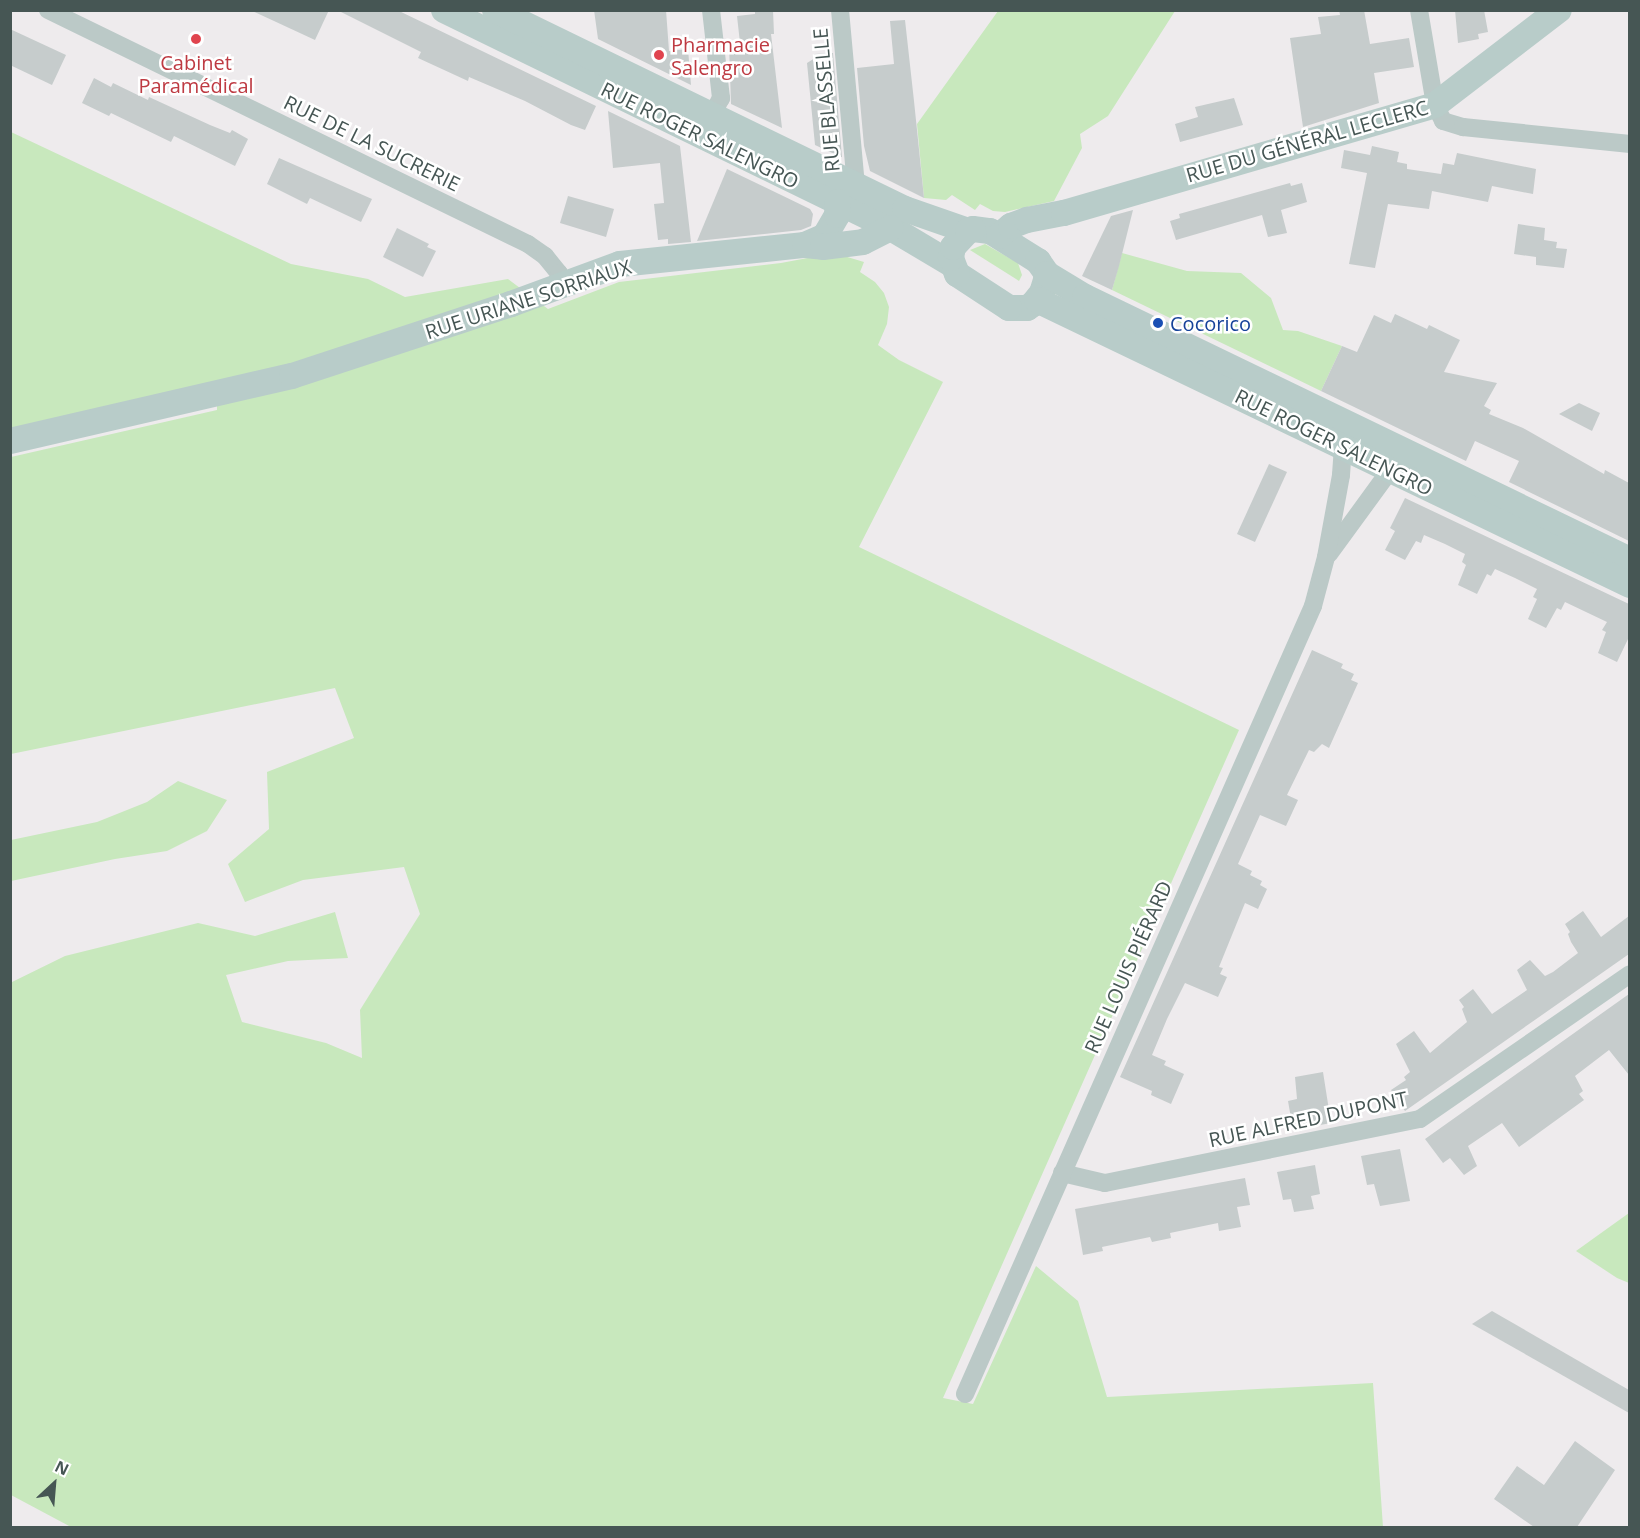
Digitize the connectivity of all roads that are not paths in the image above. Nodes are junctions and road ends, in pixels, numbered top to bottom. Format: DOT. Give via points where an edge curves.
graph roads {
  1 [pos="48,10"];
  2 [pos="444,10"];
  3 [pos="495,10"];
  4 [pos="711,10"];
  5 [pos="840,10"];
  6 [pos="1419,10"];
  7 [pos="1559,10"];
  8 [pos="1435,105"];
  9 [pos="712,115"];
  10 [pos="1629,144"];
  11 [pos="847,194"];
  12 [pos="1064,213"];
  13 [pos="891,228"];
  14 [pos="968,231"];
  15 [pos="999,236"];
  16 [pos="805,245"];
  17 [pos="953,265"];
  18 [pos="1040,265"];
  19 [pos="565,285"];
  20 [pos="1037,300"];
  21 [pos="10,441"];
  22 [pos="1343,446"];
  23 [pos="1391,470"];
  24 [pos="1326,558"];
  25 [pos="1629,560"];
  26 [pos="1629,585"];
  27 [pos="1629,974"];
  28 [pos="1062,1173"];
  29 [pos="965,1394"];
  1 -- 19 [label="street, RUE DE LA SUCRERIE" via="528,244 545,256"];
  2 -- 11 [label="main road, RUE ROGER SALENGRO"];
  3 -- 9 [label="main road, RUE ROGER SALENGRO"];
  4 -- 9 [label="street" via="721,98"];
  5 -- 11 [label="street, RUE BLASSELLE"];
  6 -- 8 [label="street"];
  7 -- 8 [label="main road, RUE DU GÉNÉRAL LECLERC"];
  8 -- 10 [label="street" via="1443,121 1462,127"];
  8 -- 12 [label="main road, RUE DU GÉNÉRAL LECLERC"];
  9 -- 11 [label="main road, RUE ROGER SALENGRO"];
  11 -- 13 [label="main road, RUE ROGER SALENGRO"];
  11 -- 14 [label="main road, RUE ROGER SALENGRO"];
  11 -- 16 [label="main road, RUE URIANE SORRIAUX" via="825,236"];
  12 -- 15 [label="main road, RUE DU GÉNÉRAL LECLERC" via="1027,220"];
  12 -- 18 [label="main road" via="1044,236"];
  13 -- 16 [label="main road, RUE URIANE SORRIAUX" via="863,242"];
  13 -- 17 [label="main road, RUE ROGER SALENGRO"];
  14 -- 15 [label="main road" via="981,230"];
  14 -- 17 [label="main road" via="953,247"];
  15 -- 18 [label="main road"];
  16 -- 19 [label="main road, RUE URIANE SORRIAUX" via="621,264"];
  17 -- 20 [label="main road" via="963,280 1009,308 1027,308"];
  18 -- 20 [label="main road" via="1045,287"];
  18 -- 25 [label="main road, RUE ROGER SALENGRO" via="1085,297"];
  19 -- 21 [label="main road, RUE URIANE SORRIAUX" via="292,376"];
  20 -- 22 [label="main road, RUE ROGER SALENGRO"];
  22 -- 23 [label="main road, RUE ROGER SALENGRO"];
  22 -- 24 [label="street, RUE LOUIS PIÉRARD"];
  23 -- 24 [label="street, RUE LOUIS PIÉRARD"];
  23 -- 26 [label="main road, RUE ROGER SALENGRO"];
  24 -- 28 [label="street, RUE LOUIS PIÉRARD" via="1313,606"];
  27 -- 28 [label="street, RUE ALFRED DUPONT" via="1420,1119 1105,1183"];
  28 -- 29 [label="street, RUE LOUIS PIÉRARD"];
}
